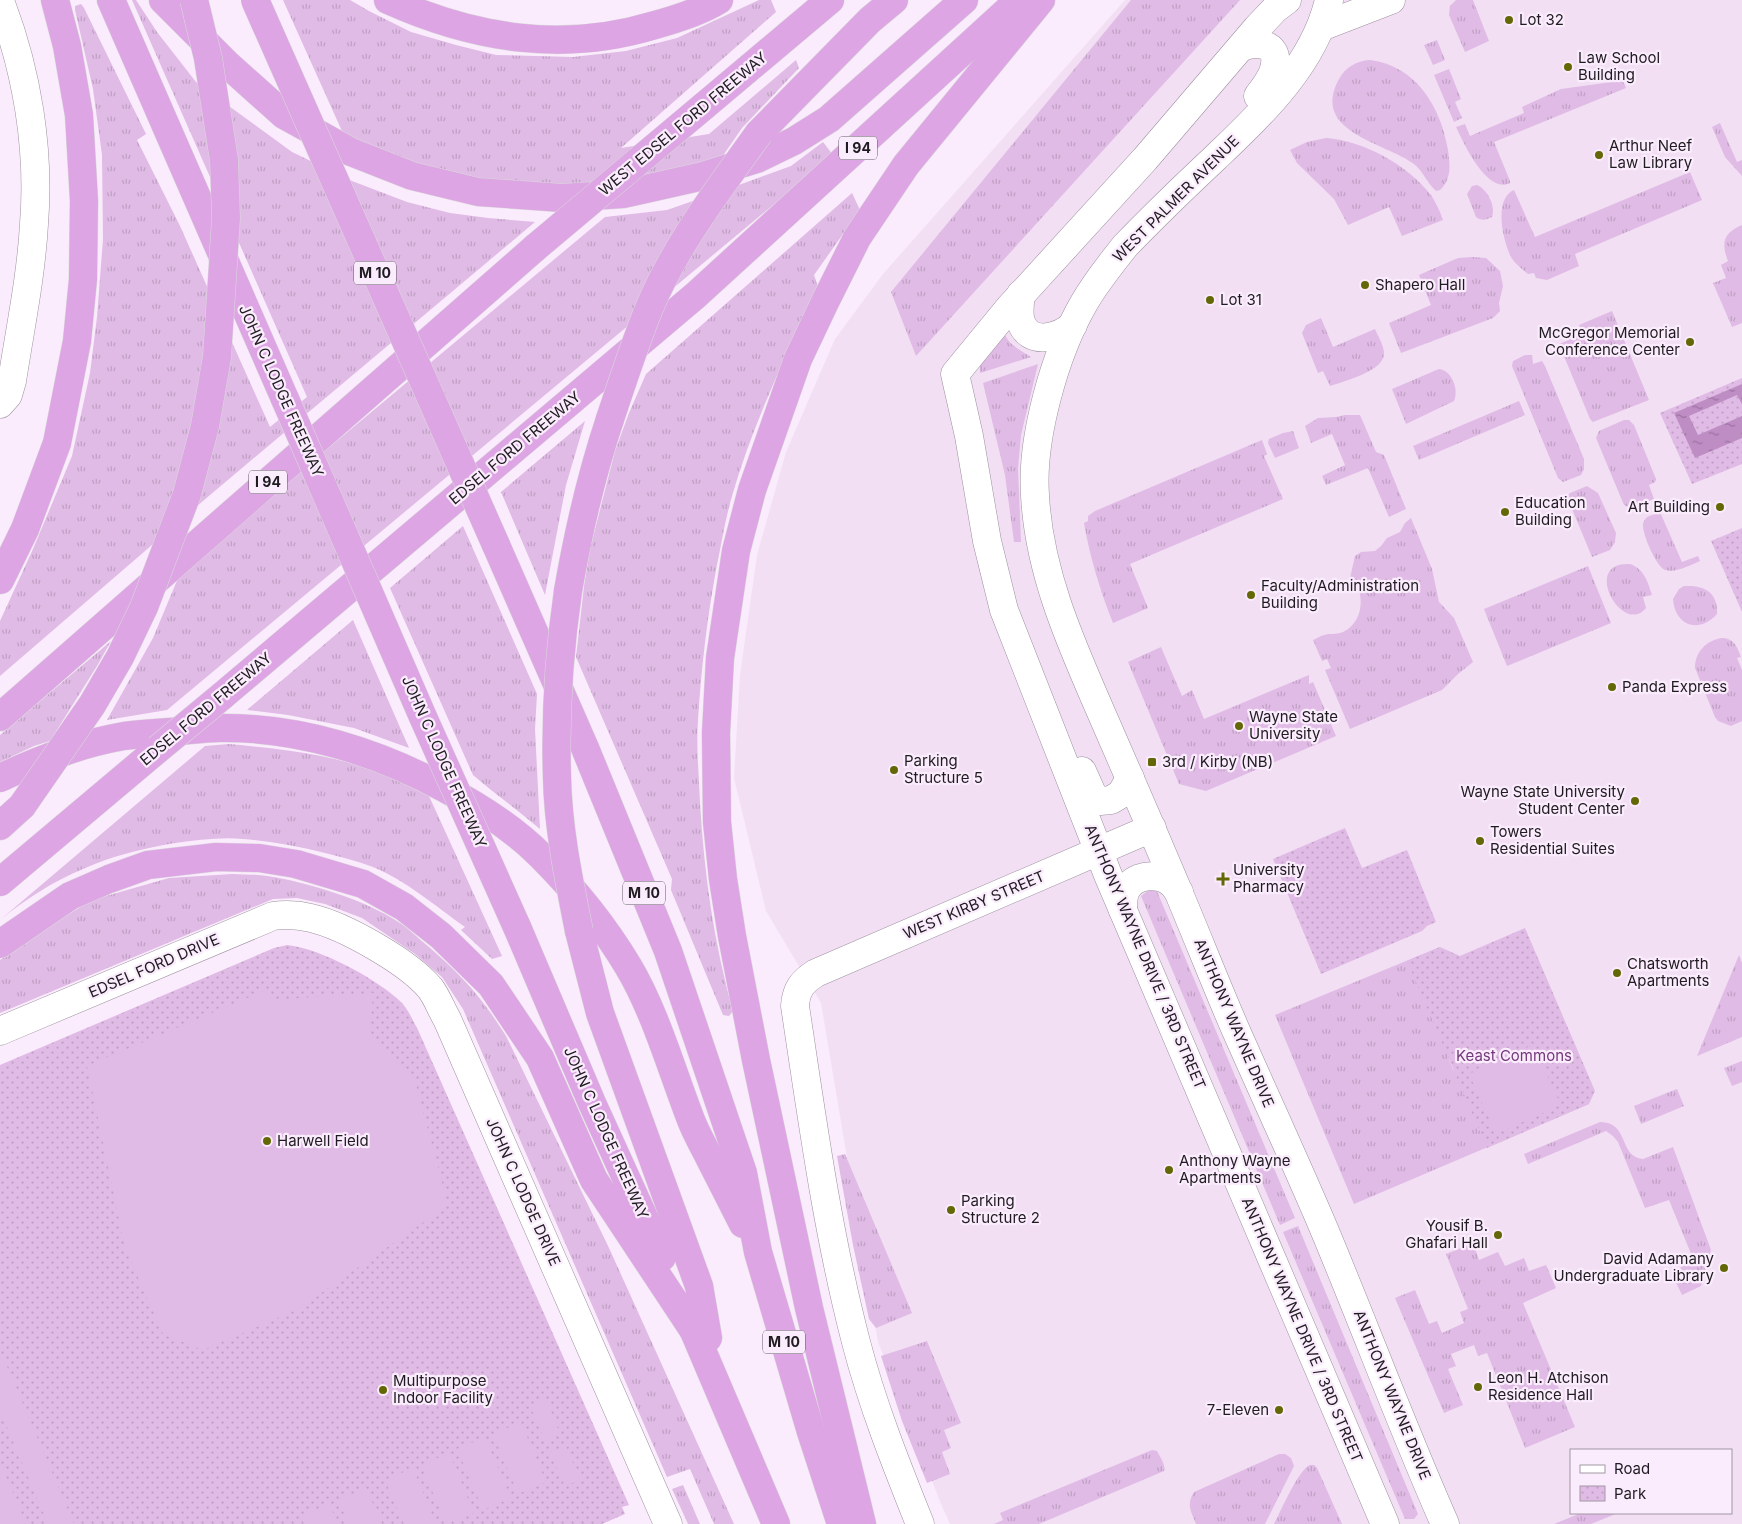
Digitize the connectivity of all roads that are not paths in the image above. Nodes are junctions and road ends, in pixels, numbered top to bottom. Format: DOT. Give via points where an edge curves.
graph roads {
  1 [pos="55,0"];
  2 [pos="111,0"];
  3 [pos="163,0"];
  4 [pos="194,0"];
  5 [pos="255,0"];
  6 [pos="388,0"];
  7 [pos="719,0"];
  8 [pos="830,0"];
  9 [pos="894,0"];
  10 [pos="964,0"];
  11 [pos="1019,0"];
  12 [pos="1041,0"];
  13 [pos="1287,0"];
  14 [pos="1329,0"];
  15 [pos="1391,0"];
  16 [pos="0,1"];
  17 [pos="1321,27"];
  18 [pos="1242,47"];
  19 [pos="1198,174"];
  20 [pos="1021,294"];
  21 [pos="1073,324"];
  22 [pos="0,404"];
  23 [pos="1037,517"];
  24 [pos="0,580"];
  25 [pos="1038,698"];
  26 [pos="0,716"];
  27 [pos="0,778"];
  28 [pos="1130,778"];
  29 [pos="0,826"];
  30 [pos="1152,828"];
  31 [pos="1098,852"];
  32 [pos="0,882"];
  33 [pos="1179,892"];
  34 [pos="1123,910"];
  35 [pos="311,918"];
  36 [pos="0,944"];
  37 [pos="0,1031"];
  38 [pos="758,1252"];
  39 [pos="694,1331"];
  40 [pos="716,1385"];
  41 [pos="1435,1517"];
  42 [pos="668,1524"];
  43 [pos="776,1524"];
  44 [pos="841,1524"];
  45 [pos="862,1524"];
  46 [pos="920,1524"];
  47 [pos="1385,1524"];
  1 -- 24 [label="highway" via="79,116 84,201 83,279 77,342 57,443 25,529"];
  2 -- 39 [label="highway, JOHN C LODGE FREEWAY, bridge"];
  3 -- 10 [label="highway" via="284,116 350,152 412,176 478,192 562,198 623,194 699,177 757,159 794,141 829,119"];
  4 -- 29 [label="highway, bridge" via="208,58 222,151 226,218 217,357 205,426 187,494 144,607 120,657 92,705 22,806"];
  5 -- 38 [label="highway, M 10, bridge" via="585,748 668,951 742,1172"];
  6 -- 7 [label="highway" via="429,17 499,36 583,40 636,31 678,19"];
  8 -- 26 [label="highway, WEST EDSEL FORD FREEWAY / I 94, bridge" via="536,247"];
  9 -- 40 [label="highway, bridge" via="870,20 759,133 703,212 674,260 648,310 596,462 575,547 561,638 557,778 566,868 600,1013 699,1286"];
  11 -- 32 [label="highway, EDSEL FORD FREEWAY / I 94, bridge" via="696,295"];
  12 -- 45 [label="highway" via="906,165 857,238 829,294 798,359 752,490 736,551 720,658 716,733 717,822 732,936 809,1308"];
  13 -- 18 [label="street"];
  14 -- 17 [label="street, WEST PALMER AVENUE"];
  15 -- 17 [label="street"];
  16 -- 22 [label="street" via="28,105 35,194 32,251 12,381 8,395"];
  17 -- 19 [label="street, WEST PALMER AVENUE" via="1275,98"];
  18 -- 19 [label="street" via="1257,43 1266,45 1272,49 1276,65 1261,92"];
  18 -- 20 [label="street"];
  19 -- 21 [label="street, WEST PALMER AVENUE" via="1124,246"];
  20 -- 21 [label="street" via="1021,322 1032,335 1056,336"];
  20 -- 25 [label="street, ANTHONY WAYNE DRIVE / 3RD STREET" via="955,374 970,436 987,541 1004,610"];
  21 -- 23 [label="street, WEST PALMER AVENUE" via="1041,421 1034,495"];
  23 -- 28 [label="street, ANTHONY WAYNE DRIVE" via="1055,599"];
  25 -- 28 [label="street" via="1058,715 1094,798 1111,800 1121,794"];
  25 -- 31 [label="street, ANTHONY WAYNE DRIVE / 3RD STREET"];
  27 -- 38 [label="highway" via="26,766 125,736 219,728 250,729 319,740 383,759 419,774 484,811 540,855 582,901 629,968 644,997 693,1124"];
  28 -- 30 [label="street, ANTHONY WAYNE DRIVE"];
  30 -- 31 [label="street, WEST KIRBY STREET"];
  30 -- 33 [label="street, ANTHONY WAYNE DRIVE"];
  31 -- 34 [label="street, ANTHONY WAYNE DRIVE / 3RD STREET"];
  31 -- 46 [label="street, WEST KIRBY STREET" via="816,973 805,980 796,996 794,1006 836,1260 878,1416"];
  33 -- 34 [label="street" via="1164,879 1141,878 1127,888"];
  33 -- 41 [label="street, ANTHONY WAYNE DRIVE" via="1323,1228"];
  34 -- 47 [label="street, ANTHONY WAYNE DRIVE / 3RD STREET"];
  35 -- 37 [label="street, EDSEL FORD DRIVE" via="285,914 273,916"];
  35 -- 42 [label="street, JOHN C LODGE DRIVE" via="375,947 404,965 430,989 460,1047"];
  36 -- 39 [label="highway" via="70,896 148,865 216,857 259,858 296,864 363,884 404,907 441,936 491,985 540,1058 594,1180"];
  38 -- 44 [label="highway, M 10"];
  39 -- 40 [label="highway, JOHN C LODGE FREEWAY"];
  40 -- 43 [label="highway, JOHN C LODGE FREEWAY"];
}
